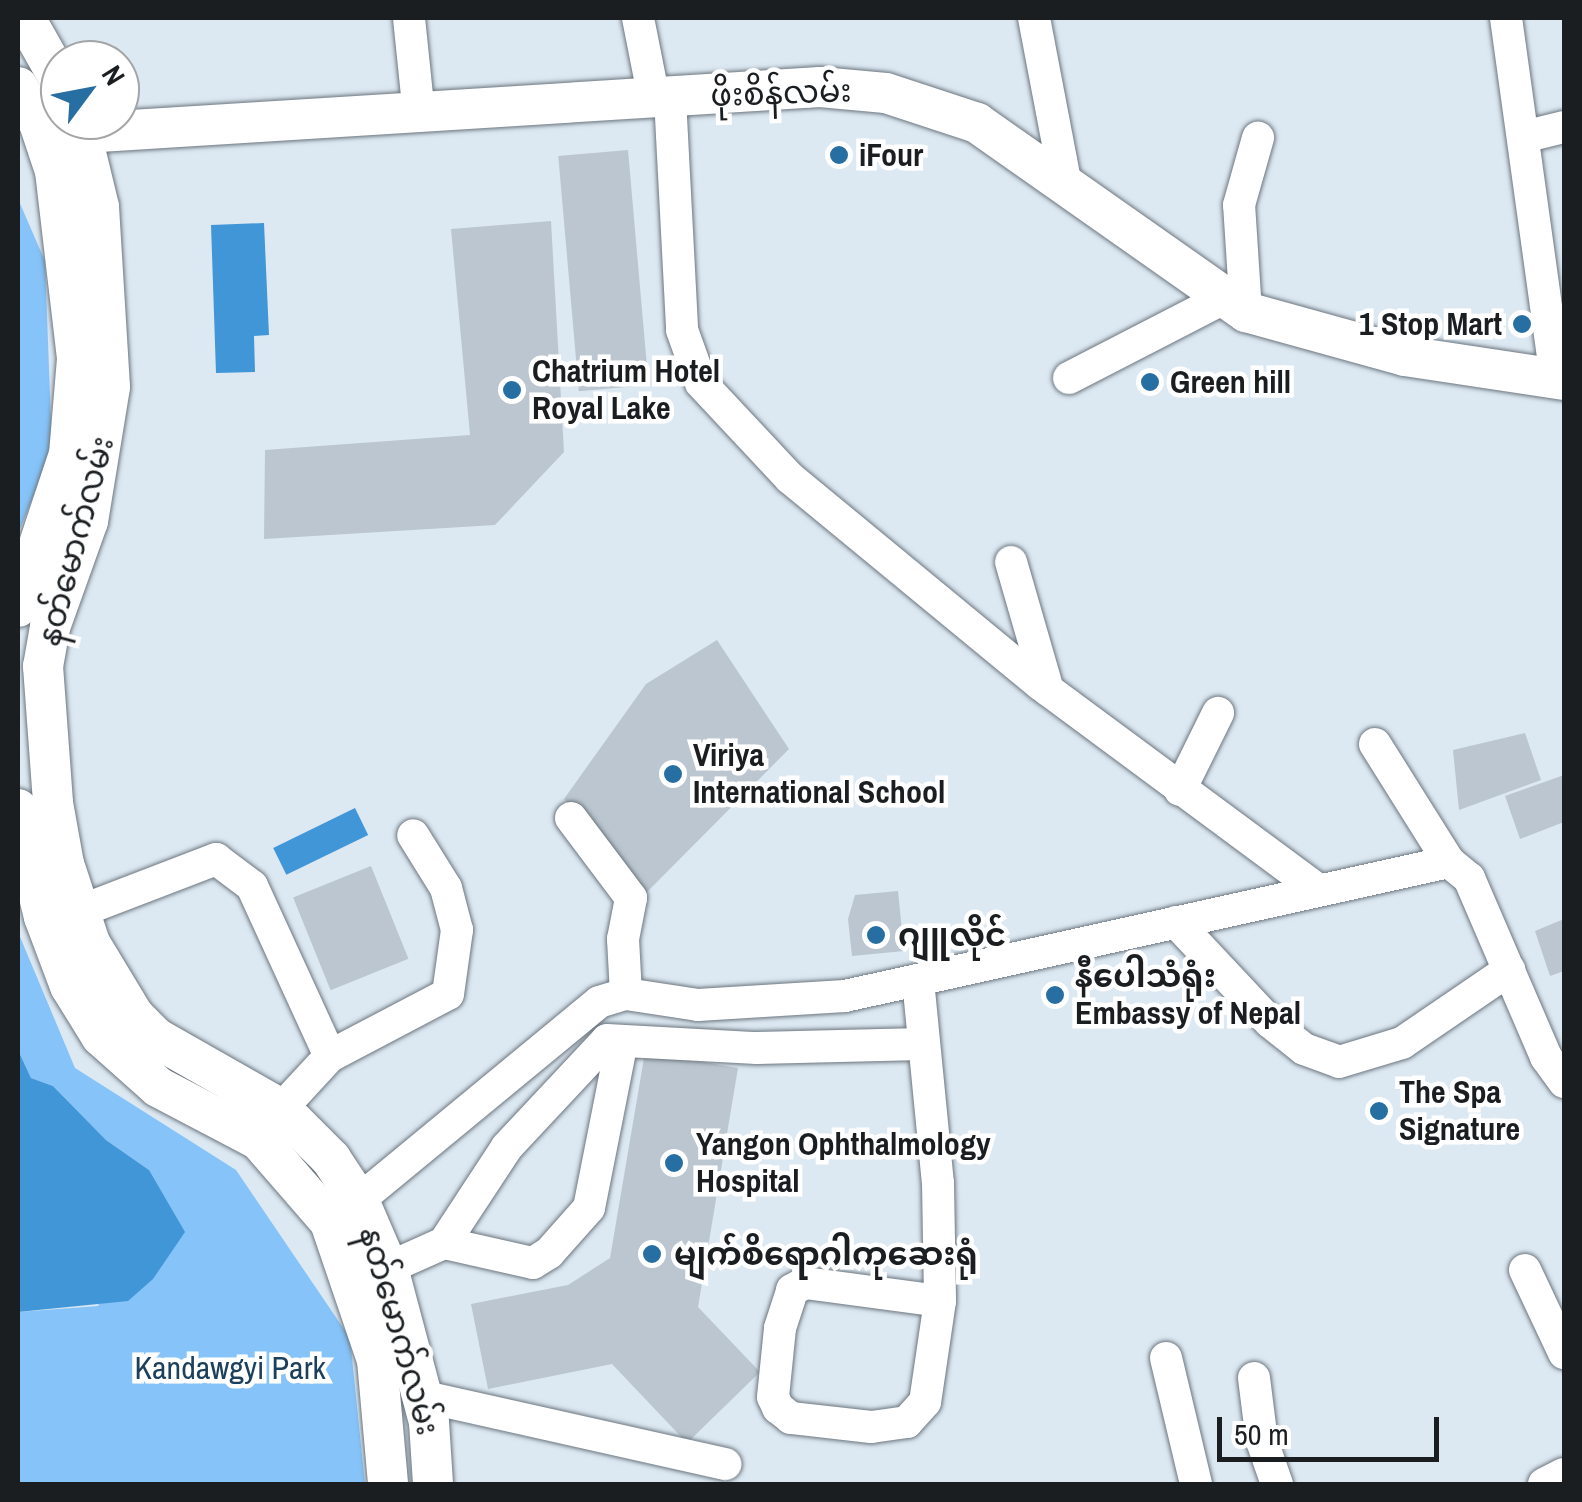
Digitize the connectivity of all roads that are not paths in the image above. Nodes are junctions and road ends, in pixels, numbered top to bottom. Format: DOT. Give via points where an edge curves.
graph roads {
  1 [pos="25,18"];
  2 [pos="409,18"];
  3 [pos="638,18"];
  4 [pos="1034,18"];
  5 [pos="1506,18"];
  6 [pos="40,45"];
  7 [pos="18,87"];
  8 [pos="662,98"];
  9 [pos="40,106"];
  10 [pos="419,115"];
  11 [pos="1564,126"];
  12 [pos="140,128"];
  13 [pos="1523,137"];
  14 [pos="1258,138"];
  15 [pos="74,140"];
  16 [pos="1065,180"];
  17 [pos="1233,306"];
  18 [pos="1560,336"];
  19 [pos="94,358"];
  20 [pos="1069,378"];
  21 [pos="1560,379"];
  22 [pos="1012,562"];
  23 [pos="18,606"];
  24 [pos="1048,690"];
  25 [pos="1218,713"];
  26 [pos="1375,744"];
  27 [pos="1180,790"];
  28 [pos="18,809"];
  29 [pos="571,818"];
  30 [pos="413,834"];
  31 [pos="1448,862"];
  32 [pos="1318,890"];
  33 [pos="78,912"];
  34 [pos="1176,922"];
  35 [pos="1508,970"];
  36 [pos="918,980"];
  37 [pos="626,994"];
  38 [pos="622,1041"];
  39 [pos="922,1044"];
  40 [pos="330,1056"];
  41 [pos="1564,1082"];
  42 [pos="281,1109"];
  43 [pos="345,1213"];
  44 [pos="444,1243"];
  45 [pos="388,1268"];
  46 [pos="1526,1270"];
  47 [pos="940,1301"];
  48 [pos="1564,1353"];
  49 [pos="1166,1358"];
  50 [pos="1254,1378"];
  51 [pos="421,1396"];
  52 [pos="726,1464"];
  53 [pos="1564,1474"];
  54 [pos="388,1484"];
  55 [pos="433,1484"];
  56 [pos="1196,1484"];
  57 [pos="1277,1484"];
  58 [pos="1544,1484"];
  1 -- 6 [label="main road"];
  2 -- 10 [label="street"];
  3 -- 8 [label="street"];
  4 -- 16 [label="street"];
  5 -- 13 [label="street"];
  7 -- 9 [label="main road, နတ်မောက်လမ်း"];
  8 -- 10 [label="main road, ဖိုးစိန်လမ်း"];
  8 -- 16 [label="main road, ဖိုးစိန်လမ်း" via="820,86 886,93 977,123"];
  8 -- 24 [label="street" via="682,330 701,383 790,478"];
  10 -- 12 [label="main road, ဖိုးစိန်လမ်း"];
  11 -- 13 [label="street"];
  13 -- 18 [label="street"];
  14 -- 17 [label="street" via="1240,205"];
  15 -- 19 [label="main road, နတ်မောက်လမ်း" via="100,206"];
  16 -- 17 [label="main road, ဖိုးစိန်လမ်း"];
  17 -- 20 [label="street"];
  17 -- 21 [label="main road, ဖိုးစိန်လမ်း" via="1405,356"];
  18 -- 21 [label="street"];
  19 -- 23 [label="main road, နတ်မောက်လမ်း"];
  19 -- 33 [label="main road, နတ်မောက်လမ်း" via="108,416 88,521 50,627 44,666 52,803"];
  22 -- 24 [label="street"];
  24 -- 27 [label="street"];
  25 -- 27 [label="street"];
  26 -- 31 [label="street"];
  27 -- 32 [label="street"];
  28 -- 43 [label="main road, နတ်မောက်လမ်း" via="44,917 70,986 101,1036 158,1087 259,1140"];
  29 -- 37 [label="street" via="631,898 623,939"];
  30 -- 40 [label="street" via="446,888 457,930 448,994"];
  31 -- 32 [label="street"];
  31 -- 35 [label="street" via="1469,878"];
  32 -- 34 [label="street"];
  33 -- 40 [label="street" via="216,858 252,886"];
  33 -- 42 [label="main road, နတ်မောက်လမ်း" via="117,992 156,1038"];
  34 -- 35 [label="street" via="1270,1022 1304,1049 1339,1062 1402,1043"];
  34 -- 36 [label="street"];
  35 -- 41 [label="street"];
  36 -- 37 [label="street" via="796,1003 698,1005"];
  36 -- 39 [label="street"];
  37 -- 43 [label="street" via="599,1002"];
  38 -- 39 [label="street" via="757,1048"];
  38 -- 44 [label="street" via="607,1040 507,1147"];
  38 -- 44 [label="street" via="588,1208 562,1238 534,1263"];
  39 -- 47 [label="street" via="938,1183"];
  40 -- 42 [label="street"];
  42 -- 43 [label="main road, နတ်မောက်လမ်း" via="331,1159"];
  43 -- 45 [label="main road, နတ်မောက်လမ်း"];
  43 -- 54 [label="main road, နတ်မောက်လမ်း" via="376,1360"];
  44 -- 45 [label="street"];
  45 -- 51 [label="main road, နတ်မောက်လမ်း"];
  46 -- 48 [label="street"];
  47 -- 47 [label="street" via="924,1402 907,1422 871,1427 791,1418 778,1408 773,1397 780,1328 792,1290 805,1284"];
  49 -- 56 [label="street"];
  50 -- 57 [label="street" via="1262,1442"];
  51 -- 52 [label="street"];
  51 -- 55 [label="main road, နတ်မောက်လမ်း"];
  53 -- 58 [label="street"];
}
